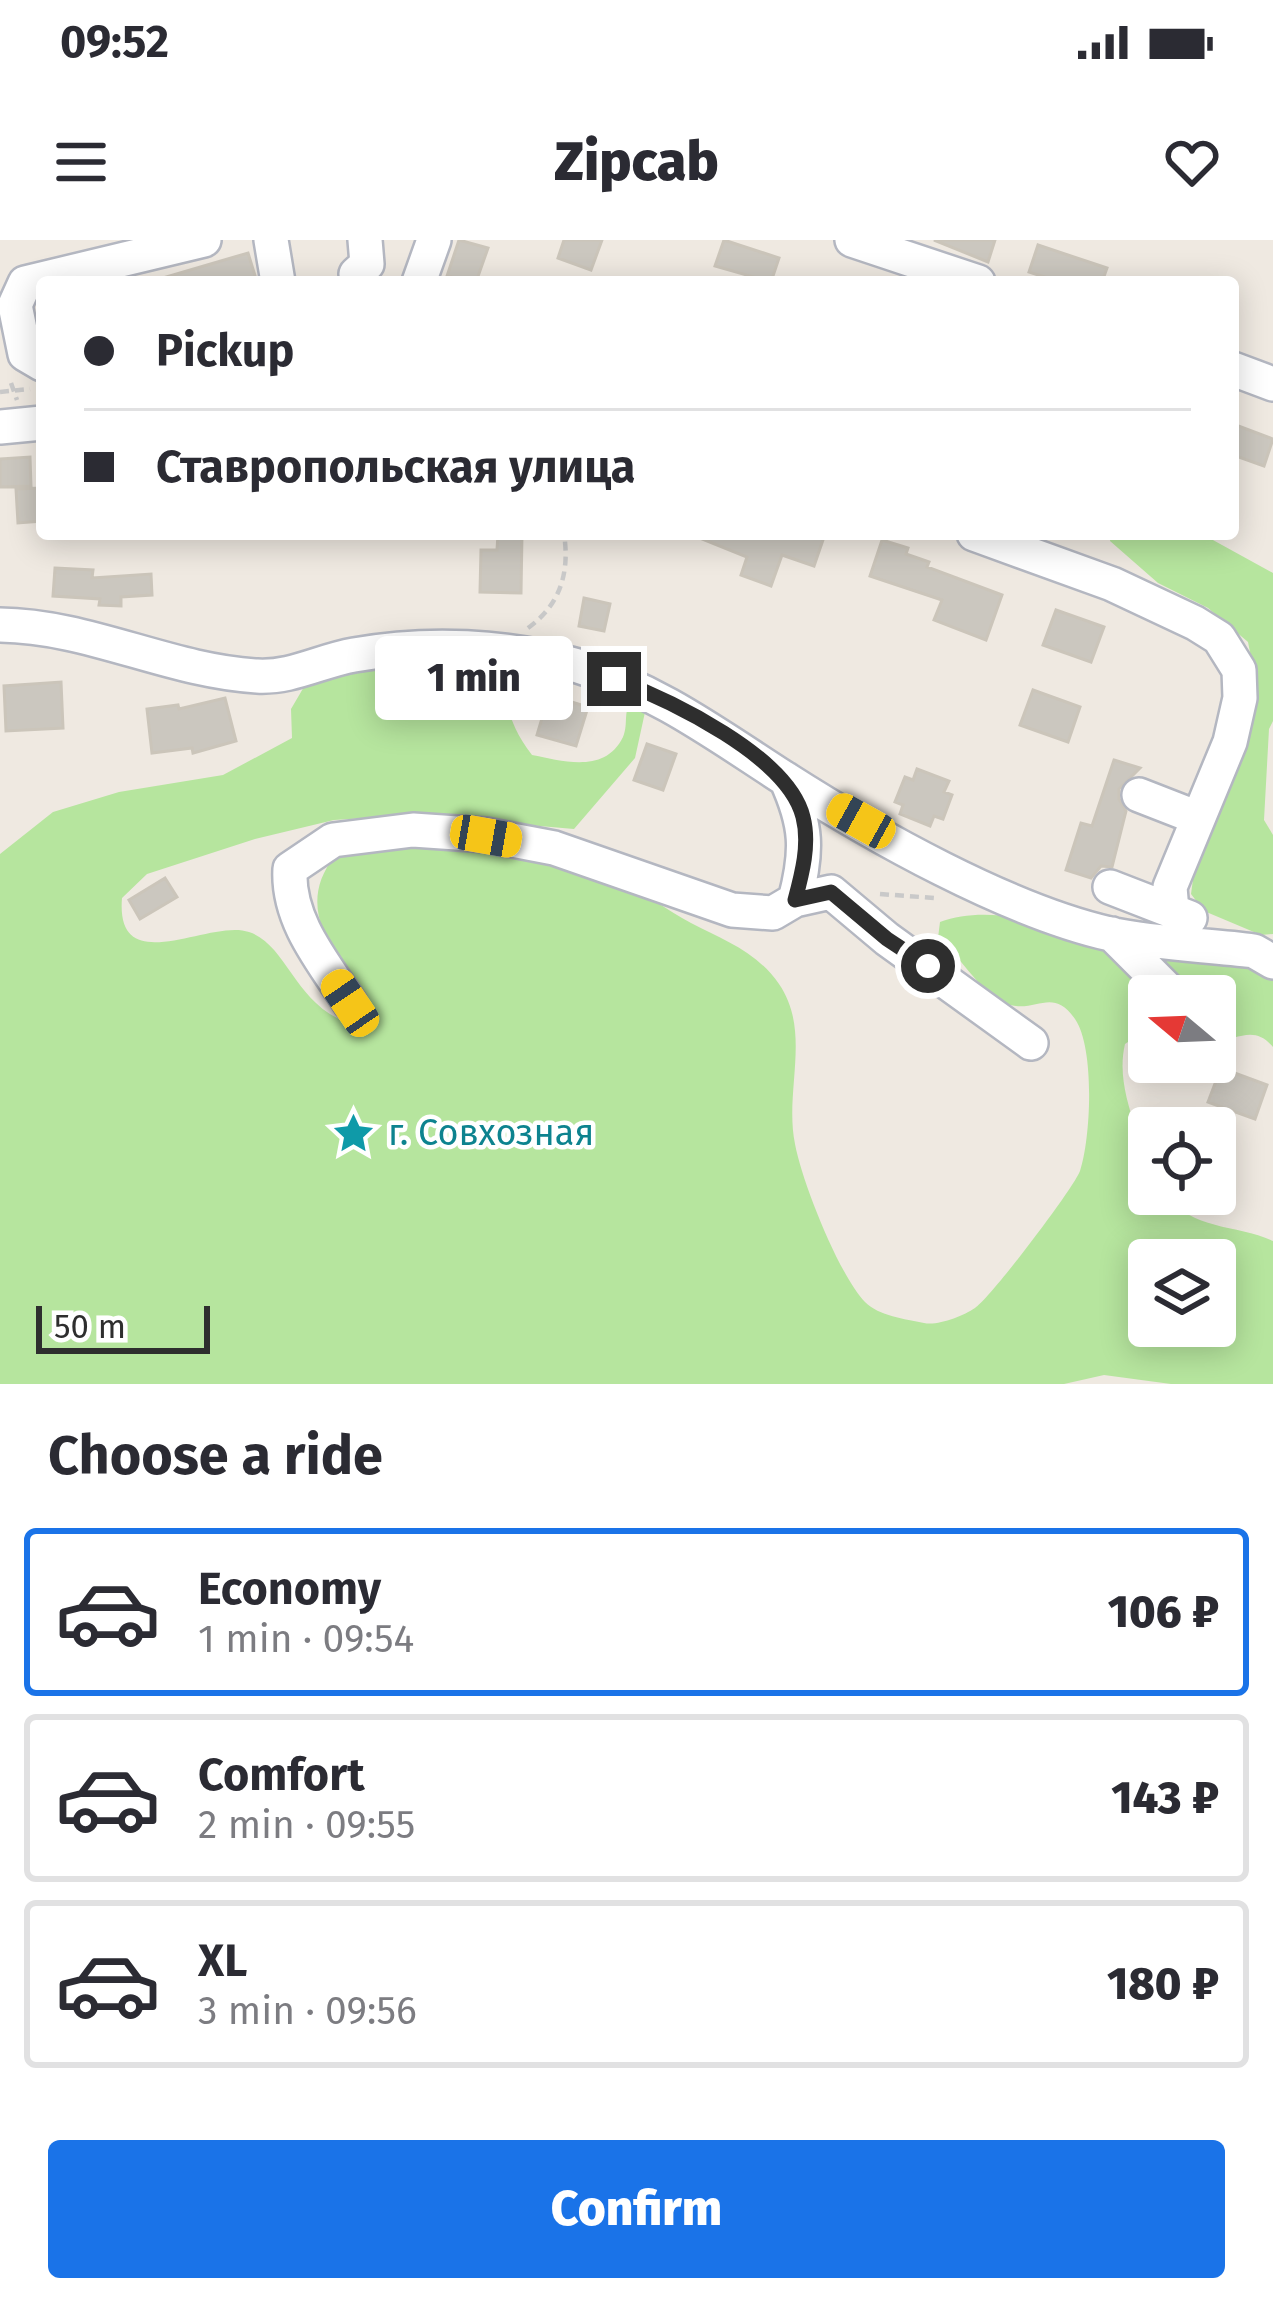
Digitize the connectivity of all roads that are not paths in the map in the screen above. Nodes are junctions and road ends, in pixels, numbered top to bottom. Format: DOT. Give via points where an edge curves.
graph roads {
  1 [pos="204,240"];
  2 [pos="272,240"];
  3 [pos="365,240"];
  4 [pos="434,240"];
  5 [pos="852,240"];
  6 [pos="356,274"];
  7 [pos="54,276"];
  8 [pos="277,276"];
  9 [pos="421,276"];
  10 [pos="959,276"];
  11 [pos="36,280"];
  12 [pos="1239,371"];
  13 [pos="26,378"];
  14 [pos="1273,384"];
  15 [pos="36,424"];
  16 [pos="0,427"];
  17 [pos="991,540"];
  18 [pos="0,625"];
  19 [pos="786,779"];
  20 [pos="1139,796"];
  21 [pos="1198,818"];
  22 [pos="1110,887"];
  23 [pos="795,900"];
  24 [pos="1172,911"];
  25 [pos="1112,934"];
  26 [pos="1267,954"];
  27 [pos="1153,975"];
  28 [pos="350,1003"];
  29 [pos="1031,1043"];
  1 -- 7 [label="street"];
  2 -- 8 [label="street"];
  3 -- 6 [label="street" via="367,264"];
  4 -- 9 [label="street"];
  5 -- 10 [label="street"];
  11 -- 13 [label="street" via="25,283 15,305"];
  12 -- 14 [label="street"];
  15 -- 16 [label="street"];
  17 -- 21 [label="street" via="1112,584 1220,638 1239,670 1240,698"];
  18 -- 19 [label="street" via="63,631 258,676 351,655 502,642 658,696"];
  19 -- 23 [label="street" via="803,818"];
  19 -- 25 [label="street" via="1029,910"];
  20 -- 21 [label="street"];
  21 -- 24 [label="street" via="1170,887"];
  22 -- 24 [label="street"];
  23 -- 28 [label="street" via="773,913 731,910 554,848 486,836 413,830 333,840 290,869 288,894"];
  23 -- 29 [label="street" via="831,892"];
  24 -- 26 [label="street"];
  25 -- 26 [label="street"];
  25 -- 27 [label="street"];
}
